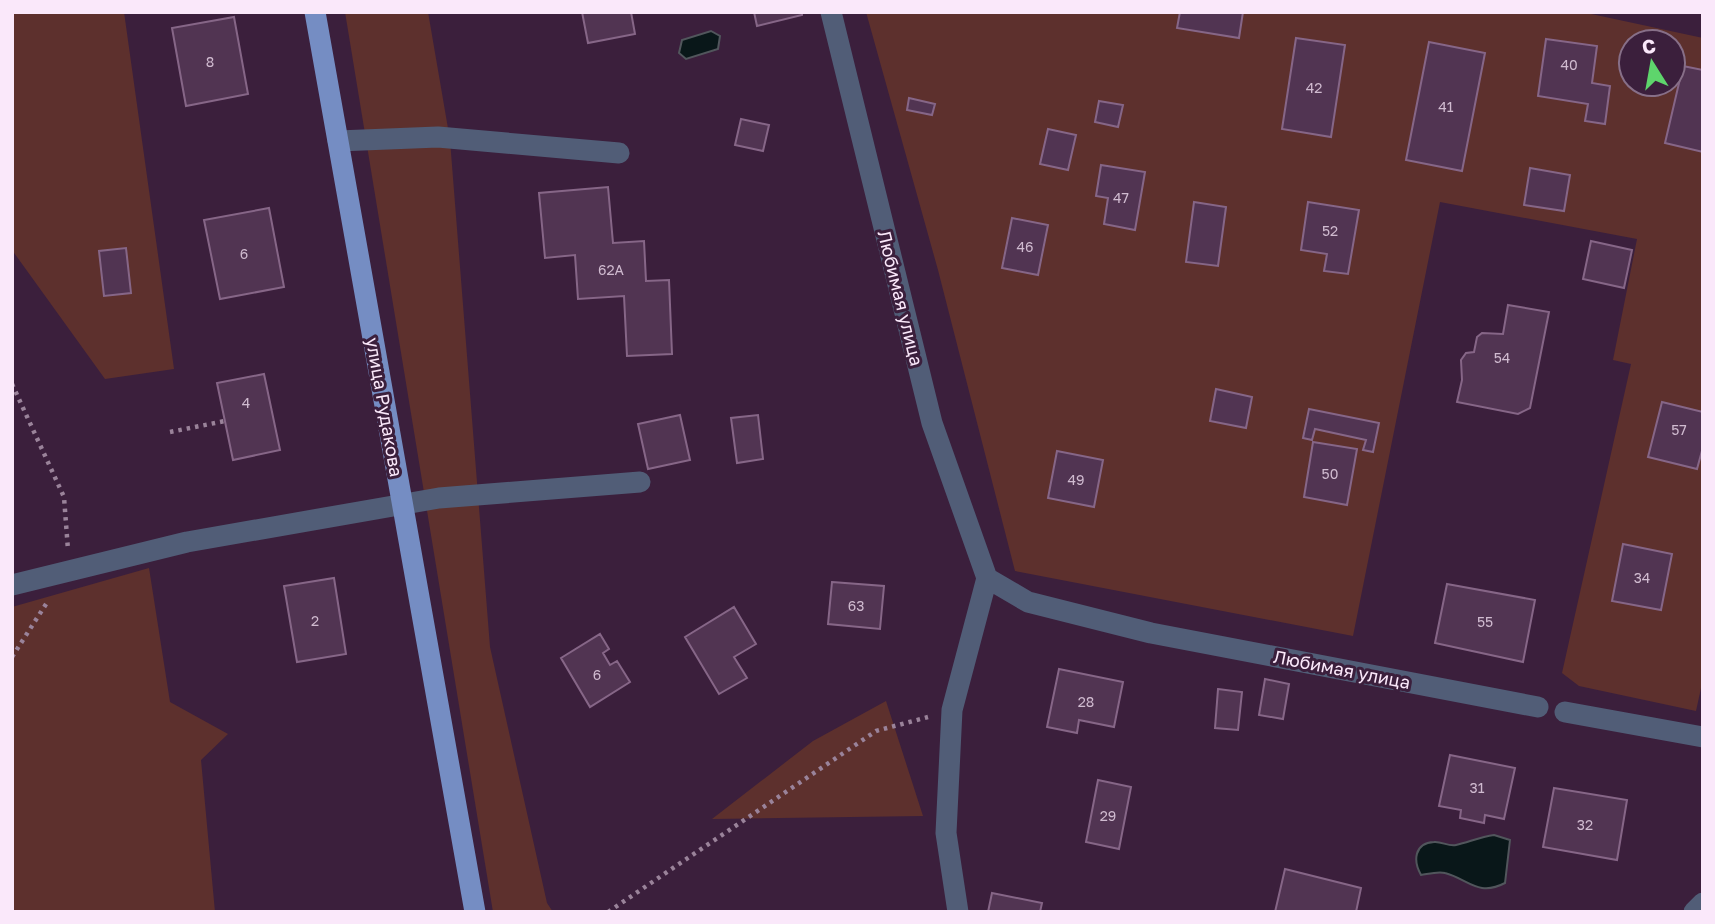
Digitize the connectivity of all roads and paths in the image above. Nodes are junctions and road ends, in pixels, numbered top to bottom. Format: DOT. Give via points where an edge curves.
graph roads {
  1 [pos="315,12"];
  2 [pos="831,12"];
  3 [pos="338,141"];
  4 [pos="619,153"];
  5 [pos="12,384"];
  6 [pos="225,421"];
  7 [pos="170,432"];
  8 [pos="640,482"];
  9 [pos="402,505"];
  10 [pos="69,569"];
  11 [pos="987,578"];
  12 [pos="12,585"];
  13 [pos="12,657"];
  14 [pos="1538,707"];
  15 [pos="952,710"];
  16 [pos="1565,712"];
  17 [pos="1703,737"];
  18 [pos="1703,902"];
  19 [pos="475,912"];
  20 [pos="608,912"];
  21 [pos="958,912"];
  22 [pos="1694,912"];
  1 -- 3 [label="main road, улица Рудакова"];
  2 -- 11 [label="street, Любимая улица" via="932,423"];
  3 -- 4 [label="street" via="438,137"];
  3 -- 9 [label="main road, улица Рудакова"];
  5 -- 10 [label="path" via="64,497"];
  6 -- 7 [label="path"];
  8 -- 9 [label="street"];
  9 -- 10 [label="street" via="187,542"];
  9 -- 19 [label="main road, улица Рудакова"];
  10 -- 12 [label="street"];
  10 -- 13 [label="path"];
  11 -- 14 [label="street, Любимая улица" via="1028,603 1151,633"];
  11 -- 15 [label="street"];
  15 -- 20 [label="path" via="876,731"];
  15 -- 21 [label="street" via="946,833"];
  16 -- 17 [label="street"];
  18 -- 22 [label="street"];
}
